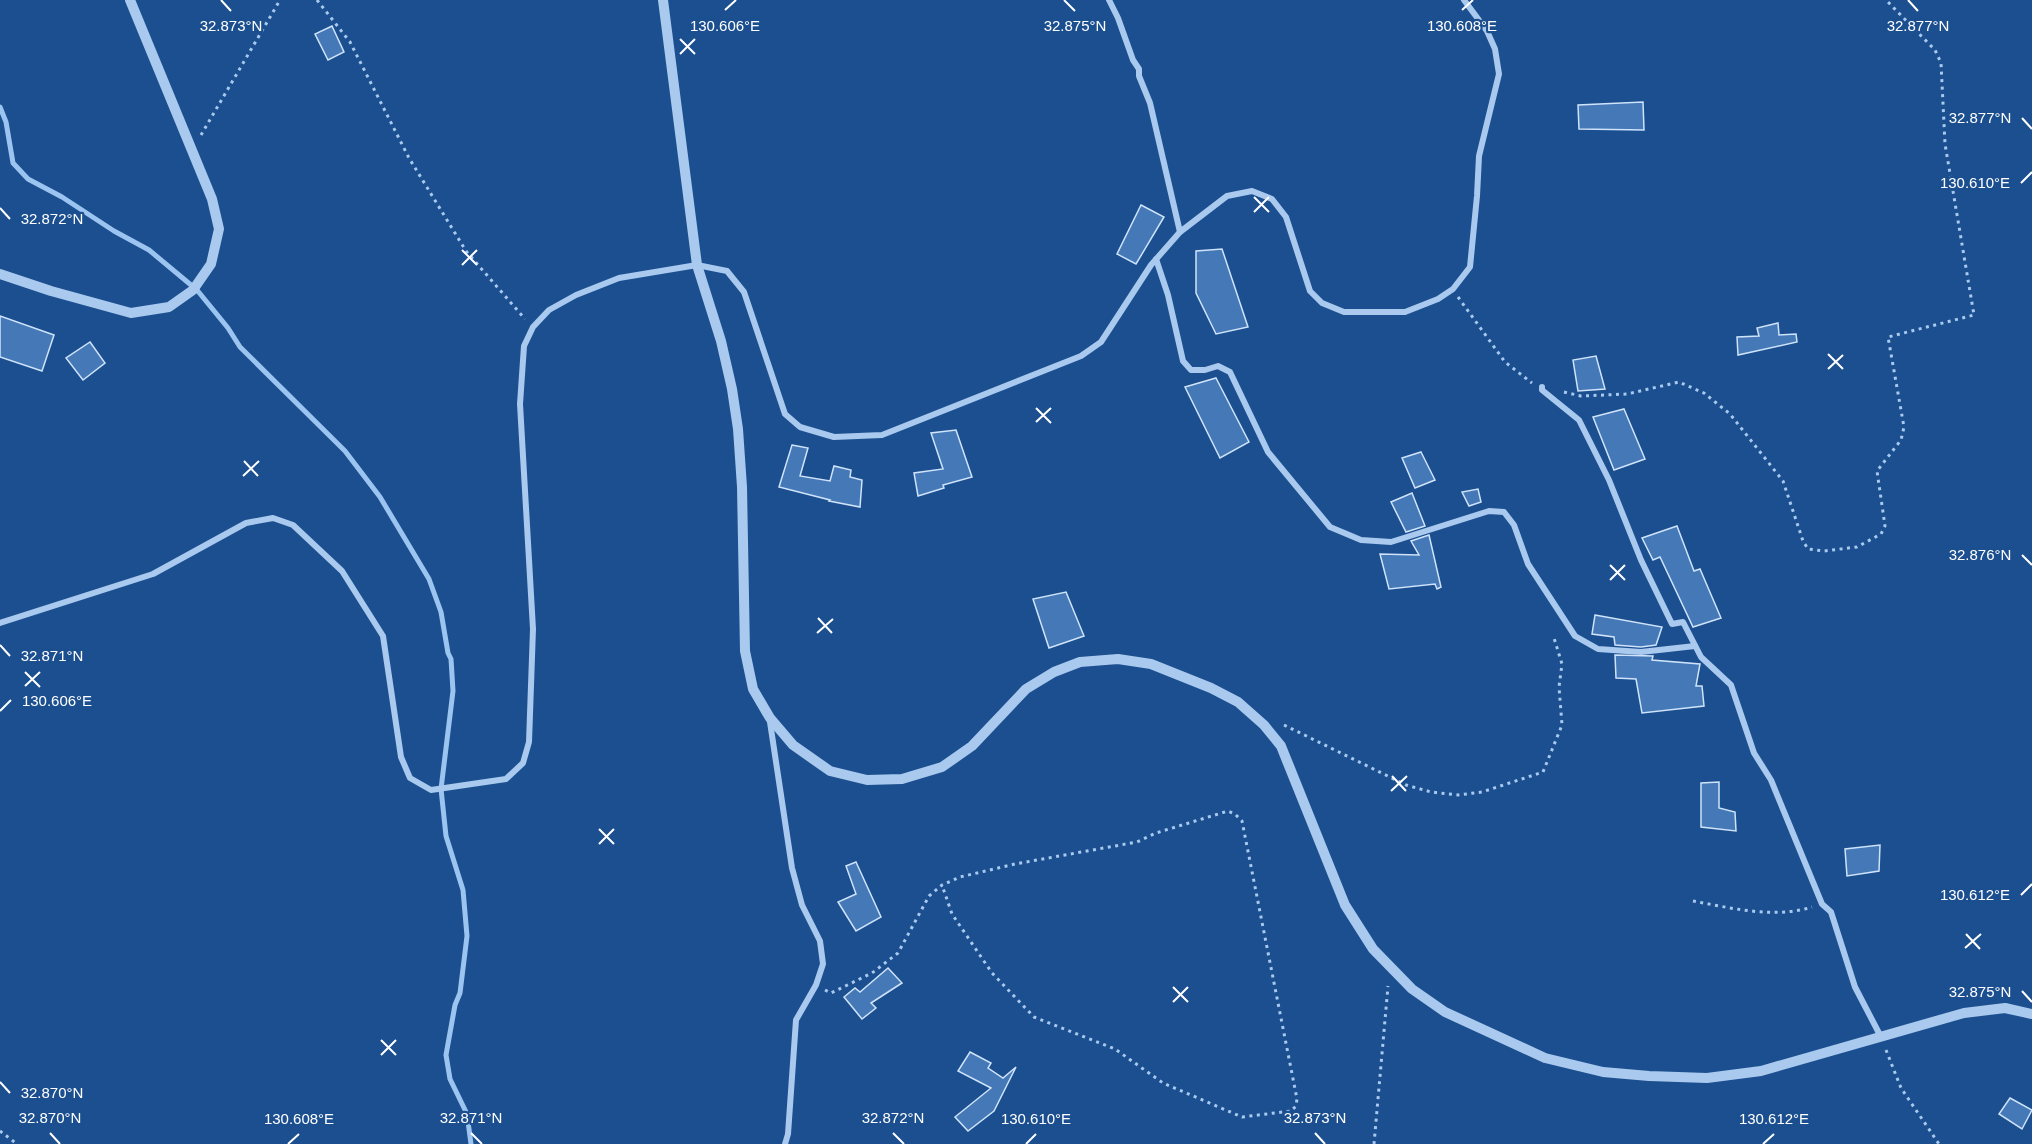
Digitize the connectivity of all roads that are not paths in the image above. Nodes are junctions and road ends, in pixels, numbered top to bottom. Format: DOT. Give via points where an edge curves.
graph roads {
  1 [pos="130,0"];
  2 [pos="663,0"];
  3 [pos="1109,0"];
  4 [pos="1464,0"];
  5 [pos="1180,232"];
  6 [pos="1156,259"];
  7 [pos="697,265"];
  8 [pos="0,274"];
  9 [pos="1542,387"];
  10 [pos="0,622"];
  11 [pos="1695,646"];
  12 [pos="770,718"];
  13 [pos="2032,1014"];
  14 [pos="1881,1037"];
  15 [pos="785,1144"];
  1 -- 8 [label="street" via="212,199 219,229 210,264 192,290 169,307 131,313"];
  2 -- 7 [label="street"];
  3 -- 5 [label="street" via="1150,103"];
  4 -- 5 [label="street" via="1487,31 1499,74 1479,156 1470,267 1453,289 1405,312 1344,312 1322,303 1310,291 1286,217 1272,199 1252,191 1227,196"];
  5 -- 6 [label="street"];
  6 -- 7 [label="street" via="1101,342 1081,356 882,435 834,437 800,427 785,414 744,292 727,271"];
  6 -- 11 [label="street" via="1183,361 1191,370 1218,366 1230,372 1268,452 1330,527 1361,540 1391,542 1489,511 1504,512 1514,525 1528,564 1575,636 1598,649 1641,651"];
  7 -- 10 [label="street" via="619,278 576,295 549,310 533,327 524,346 520,404 533,629 529,742 523,763 506,779 431,790 410,778 401,758 383,636 342,571 293,525 273,518 246,523 153,574"];
  7 -- 12 [label="street" via="732,389 742,487 745,651 753,689"];
  9 -- 11 [label="street" via="1579,420 1672,624 1683,622"];
  11 -- 14 [label="street" via="1731,686 1754,753 1771,780 1822,904 1831,912 1855,987"];
  12 -- 14 [label="street" via="793,745 830,771 867,780 902,779 942,767 972,746 1026,689 1054,672 1080,662 1118,659 1151,664 1238,702 1264,725 1281,746 1345,905 1373,949 1412,989 1445,1012 1545,1058 1604,1072 1649,1076 1707,1078 1761,1071"];
  12 -- 15 [label="street" via="792,868 802,905 820,941 823,964 796,1020"];
  13 -- 14 [label="street" via="2005,1008 1964,1013"];
}
